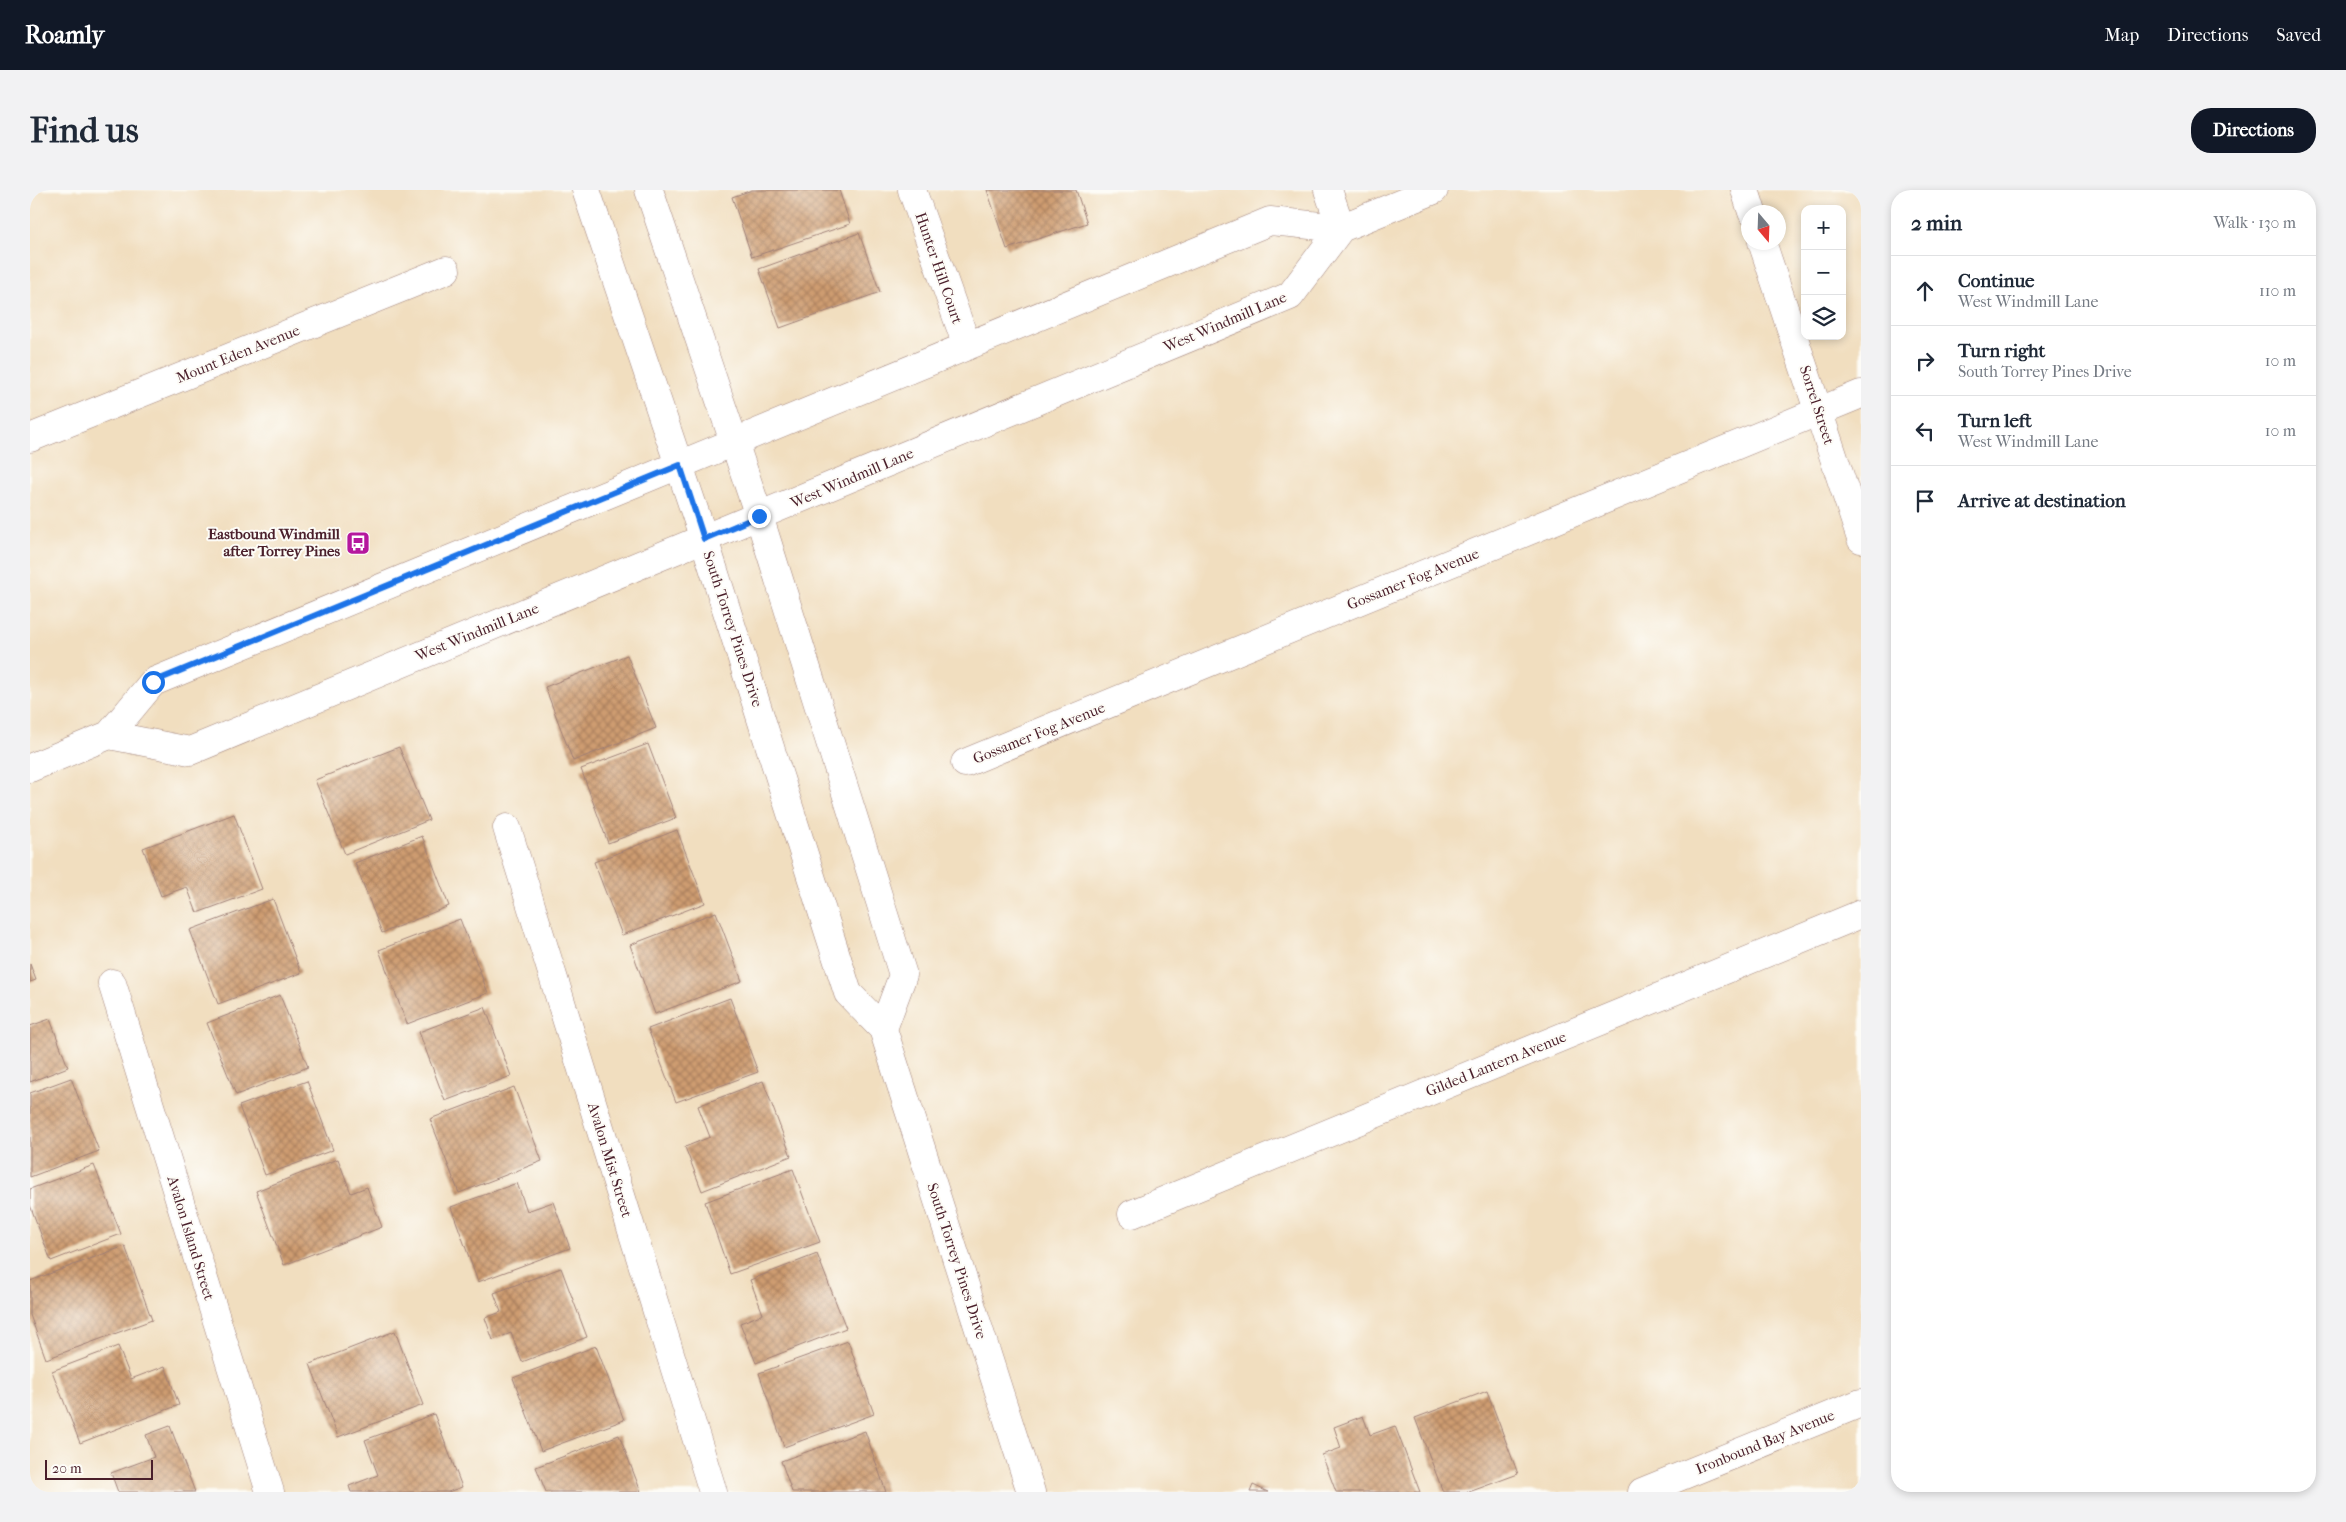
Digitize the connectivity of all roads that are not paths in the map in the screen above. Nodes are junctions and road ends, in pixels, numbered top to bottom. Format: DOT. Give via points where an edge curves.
graph roads {
  1 [pos="586,190"];
  2 [pos="649,190"];
  3 [pos="912,190"];
  4 [pos="1328,190"];
  5 [pos="1434,190"];
  6 [pos="1745,190"];
  7 [pos="1750,205"];
  8 [pos="1341,228"];
  9 [pos="1765,250"];
  10 [pos="446,270"];
  11 [pos="967,346"];
  12 [pos="1861,394"];
  13 [pos="1819,411"];
  14 [pos="30,438"];
  15 [pos="734,442"];
  16 [pos="680,465"];
  17 [pos="759,516"];
  18 [pos="704,539"];
  19 [pos="1861,539"];
  20 [pos="108,736"];
  21 [pos="965,763"];
  22 [pos="30,768"];
  23 [pos="507,828"];
  24 [pos="1861,914"];
  25 [pos="112,983"];
  26 [pos="883,1029"];
  27 [pos="1132,1214"];
  28 [pos="1861,1403"];
  29 [pos="270,1492"];
  30 [pos="713,1492"];
  31 [pos="1031,1492"];
  32 [pos="1642,1492"];
  1 -- 16 [label="street, South Torrey Pines Drive"];
  2 -- 15 [label="street"];
  3 -- 11 [label="street, Hunter Hill Court"];
  4 -- 8 [label="street"];
  5 -- 8 [label="street"];
  6 -- 7 [label="street"];
  8 -- 11 [label="street" via="1270,221"];
  8 -- 17 [label="street, West Windmill Lane" via="1290,296"];
  9 -- 13 [label="street, Sorrel Street"];
  10 -- 14 [label="street, Mount Eden Avenue"];
  11 -- 15 [label="street"];
  12 -- 13 [label="street, Gossamer Fog Avenue"];
  13 -- 19 [label="street, Sorrel Street"];
  13 -- 21 [label="street, Gossamer Fog Avenue"];
  15 -- 16 [label="street"];
  15 -- 17 [label="street"];
  16 -- 18 [label="street, South Torrey Pines Drive"];
  16 -- 20 [label="street" via="153,682"];
  17 -- 18 [label="street, West Windmill Lane"];
  17 -- 26 [label="street" via="903,975"];
  18 -- 20 [label="street, West Windmill Lane" via="190,751"];
  18 -- 26 [label="street, South Torrey Pines Drive" via="848,993"];
  20 -- 22 [label="street"];
  23 -- 30 [label="street, Avalon Mist Street"];
  24 -- 27 [label="street, Gilded Lantern Avenue"];
  25 -- 29 [label="street, Avalon Island Street"];
  26 -- 31 [label="street, South Torrey Pines Drive"];
  28 -- 32 [label="street, Ironbound Bay Avenue"];
}
